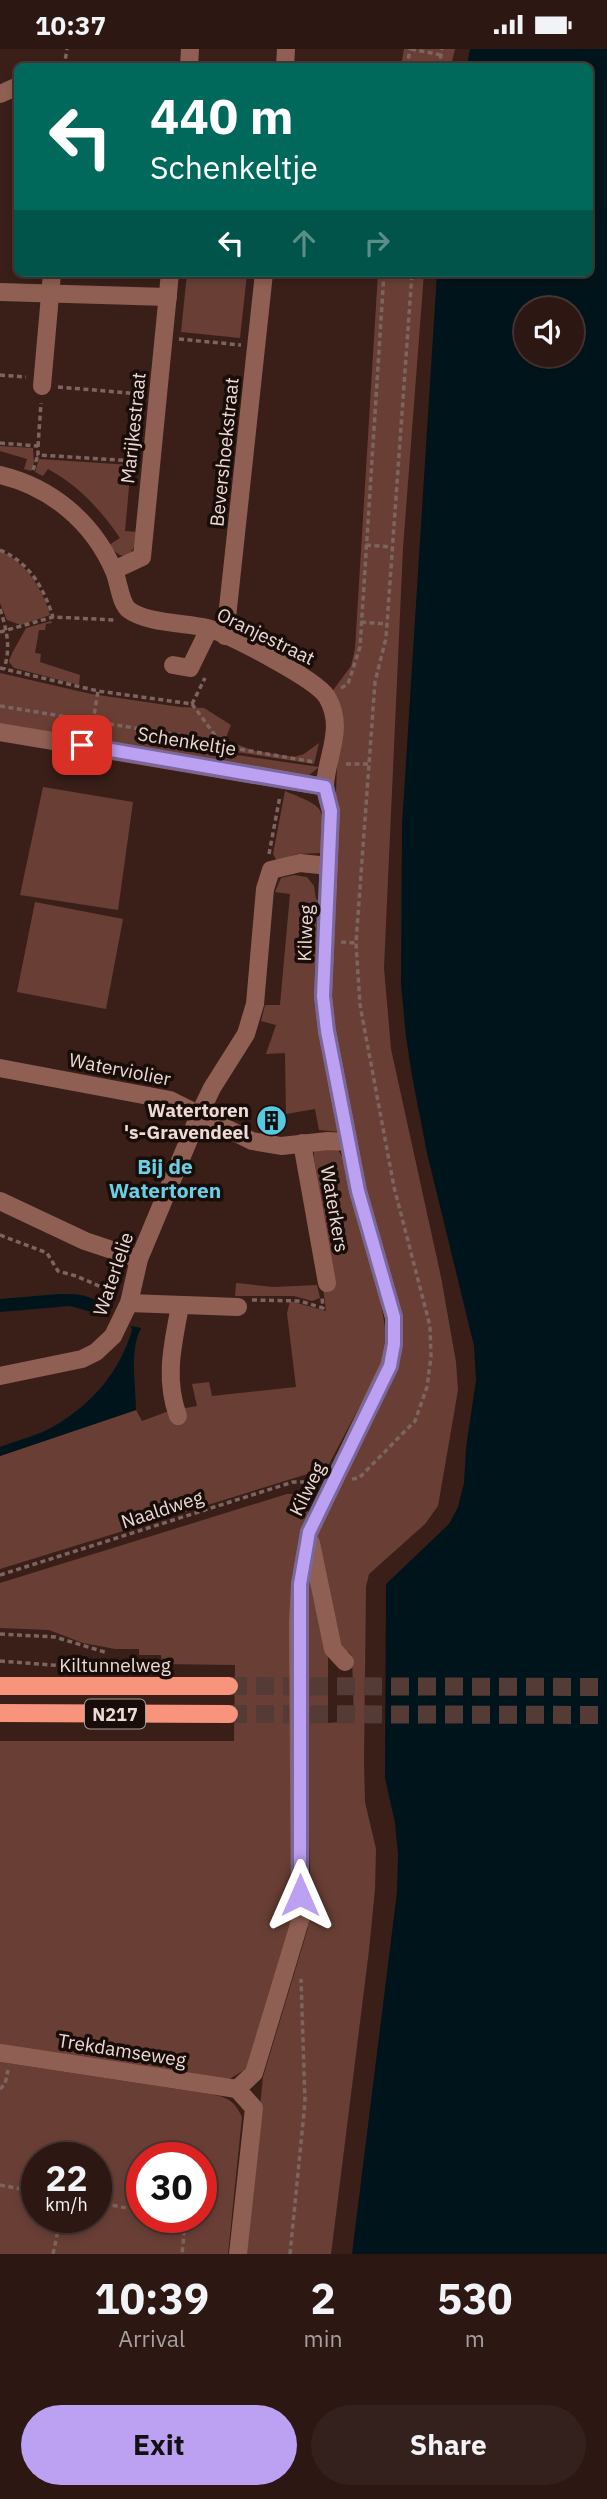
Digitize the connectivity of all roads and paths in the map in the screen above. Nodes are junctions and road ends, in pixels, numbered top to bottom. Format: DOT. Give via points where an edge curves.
graph roads {
  1 [pos="411,49"];
  2 [pos="442,49"];
  3 [pos="441,55"];
  4 [pos="440,63"];
  5 [pos="52,277"];
  6 [pos="170,277"];
  7 [pos="264,277"];
  8 [pos="384,277"];
  9 [pos="412,277"];
  10 [pos="0,292"];
  11 [pos="50,293"];
  12 [pos="168,297"];
  13 [pos="164,338"];
  14 [pos="257,347"];
  15 [pos="0,375"];
  16 [pos="43,382"];
  17 [pos="157,395"];
  18 [pos="0,443"];
  19 [pos="38,446"];
  20 [pos="151,462"];
  21 [pos="0,475"];
  22 [pos="366,545"];
  23 [pos="392,547"];
  24 [pos="0,550"];
  25 [pos="114,570"];
  26 [pos="127,608"];
  27 [pos="0,609"];
  28 [pos="52,617"];
  29 [pos="361,622"];
  30 [pos="387,624"];
  31 [pos="8,631"];
  32 [pos="0,632"];
  33 [pos="217,632"];
  34 [pos="173,665"];
  35 [pos="2,669"];
  36 [pos="98,691"];
  37 [pos="327,696"];
  38 [pos="0,706"];
  39 [pos="93,722"];
  40 [pos="0,732"];
  41 [pos="220,742"];
  42 [pos="335,764"];
  43 [pos="369,764"];
  44 [pos="284,779"];
  45 [pos="325,787"];
  46 [pos="329,866"];
  47 [pos="271,870"];
  48 [pos="0,1068"];
  49 [pos="200,1113"];
  50 [pos="348,1142"];
  51 [pos="302,1143"];
  52 [pos="0,1201"];
  53 [pos="0,1235"];
  54 [pos="120,1253"];
  55 [pos="139,1259"];
  56 [pos="327,1283"];
  57 [pos="104,1289"];
  58 [pos="130,1300"];
  59 [pos="180,1306"];
  60 [pos="238,1307"];
  61 [pos="323,1308"];
  62 [pos="0,1376"];
  63 [pos="178,1416"];
  64 [pos="334,1482"];
  65 [pos="309,1532"];
  66 [pos="0,1575"];
  67 [pos="0,1634"];
  68 [pos="108,1653"];
  69 [pos="145,1660"];
  70 [pos="0,1661"];
  71 [pos="345,1662"];
  72 [pos="81,1667"];
  73 [pos="145,1671"];
  74 [pos="0,1686"];
  75 [pos="229,1686"];
  76 [pos="0,1713"];
  77 [pos="229,1714"];
  78 [pos="301,1973"];
  79 [pos="0,2053"];
  80 [pos="5,2084"];
  81 [pos="0,2089"];
  82 [pos="237,2089"];
  83 [pos="0,2185"];
  84 [pos="21,2189"];
  85 [pos="58,2233"];
  86 [pos="183,2233"];
  87 [pos="53,2254"];
  88 [pos="182,2254"];
  89 [pos="238,2254"];
  90 [pos="290,2254"];
  1 -- 3 [label="path"];
  2 -- 3 [label="path"];
  3 -- 4 [label="path"];
  5 -- 11 [label="street"];
  6 -- 12 [label="street, Marijkestraat"];
  7 -- 14 [label="street, Bevershoekstraat"];
  8 -- 22 [label="path"];
  9 -- 23 [label="path, Naaldweg"];
  10 -- 11 [label="street"];
  11 -- 12 [label="street"];
  11 -- 16 [label="street"];
  12 -- 13 [label="street, Marijkestraat"];
  13 -- 14 [label="path"];
  13 -- 17 [label="street, Marijkestraat"];
  14 -- 33 [label="street, Bevershoekstraat"];
  15 -- 16 [label="path"];
  16 -- 17 [label="path"];
  16 -- 19 [label="path"];
  17 -- 20 [label="street, Marijkestraat"];
  18 -- 19 [label="path"];
  19 -- 20 [label="path" via="38,455"];
  20 -- 25 [label="street, Marijkestraat" via="142,557"];
  21 -- 25 [label="street" via="34,485 74,513"];
  22 -- 23 [label="path"];
  22 -- 29 [label="path"];
  23 -- 30 [label="path, Naaldweg"];
  24 -- 28 [label="path" via="38,580"];
  25 -- 26 [label="street"];
  26 -- 28 [label="path" via="116,620"];
  26 -- 33 [label="street, Oranjestraat" via="138,615"];
  27 -- 31 [label="path"];
  28 -- 31 [label="path"];
  29 -- 30 [label="path"];
  29 -- 37 [label="path" via="360,647 348,684"];
  30 -- 43 [label="path, Naaldweg" via="375,682"];
  31 -- 32 [label="path"];
  31 -- 35 [label="path"];
  33 -- 34 [label="street, Bevershoekstraat" via="190,668"];
  33 -- 37 [label="street, Oranjestraat" via="310,680"];
  35 -- 36 [label="path"];
  36 -- 39 [label="path"];
  36 -- 41 [label="path" via="192,705"];
  37 -- 42 [label="street, Kilweg" via="334,716"];
  38 -- 39 [label="path"];
  39 -- 41 [label="path"];
  40 -- 44 [label="street, Schenkeltje"];
  41 -- 42 [label="path" via="221,746"];
  42 -- 43 [label="path"];
  42 -- 45 [label="street, Kilweg"];
  43 -- 64 [label="path, Naaldweg" via="356,922 360,1005 394,1187 430,1325 431,1357 415,1421 359,1478"];
  44 -- 45 [label="street, Schenkeltje"];
  44 -- 47 [label="path" via="269,847"];
  45 -- 46 [label="street, Kilweg" via="331,811"];
  46 -- 47 [label="street" via="300,863"];
  46 -- 50 [label="street, Kilweg" via="323,996"];
  47 -- 49 [label="street" via="265,889 255,1004 246,1034"];
  48 -- 49 [label="street, Waterviolier" via="170,1100"];
  49 -- 51 [label="street, Waterviolier" via="252,1141 281,1146"];
  49 -- 55 [label="street, Waterlelie"];
  50 -- 51 [label="street, Waterviolier"];
  50 -- 64 [label="street, Kilweg" via="394,1317 394,1344 390,1366"];
  51 -- 56 [label="street, Waterkers"];
  52 -- 54 [label="street"];
  53 -- 57 [label="path" via="47,1253 58,1271"];
  54 -- 55 [label="street"];
  54 -- 57 [label="path"];
  55 -- 58 [label="street, Waterlelie"];
  57 -- 58 [label="path"];
  58 -- 59 [label="street"];
  58 -- 62 [label="street, Waterlelie" via="113,1336 96,1352 59,1365"];
  59 -- 60 [label="street"];
  59 -- 63 [label="street" via="169,1379"];
  60 -- 61 [label="path" via="239,1300 300,1301"];
  64 -- 65 [label="street, Kilweg"];
  64 -- 66 [label="path, Naaldweg" via="293,1482"];
  65 -- 71 [label="street" via="332,1649"];
  65 -- 82 [label="street, Kilweg" via="298,1623 300,1921 254,2073"];
  67 -- 68 [label="path" via="55,1637"];
  69 -- 73 [label="path"];
  70 -- 72 [label="path, Kiltunnelweg"];
  74 -- 75 [label="main road, Kiltunnelweg / N217"];
  76 -- 77 [label="main road, N217"];
  78 -- 90 [label="path" via="305,2102"];
  79 -- 82 [label="street, Trekdamseweg"];
  80 -- 81 [label="path"];
  82 -- 89 [label="street" via="254,2108"];
  83 -- 84 [label="path"];
  85 -- 87 [label="path"];
  86 -- 88 [label="path"];
}
